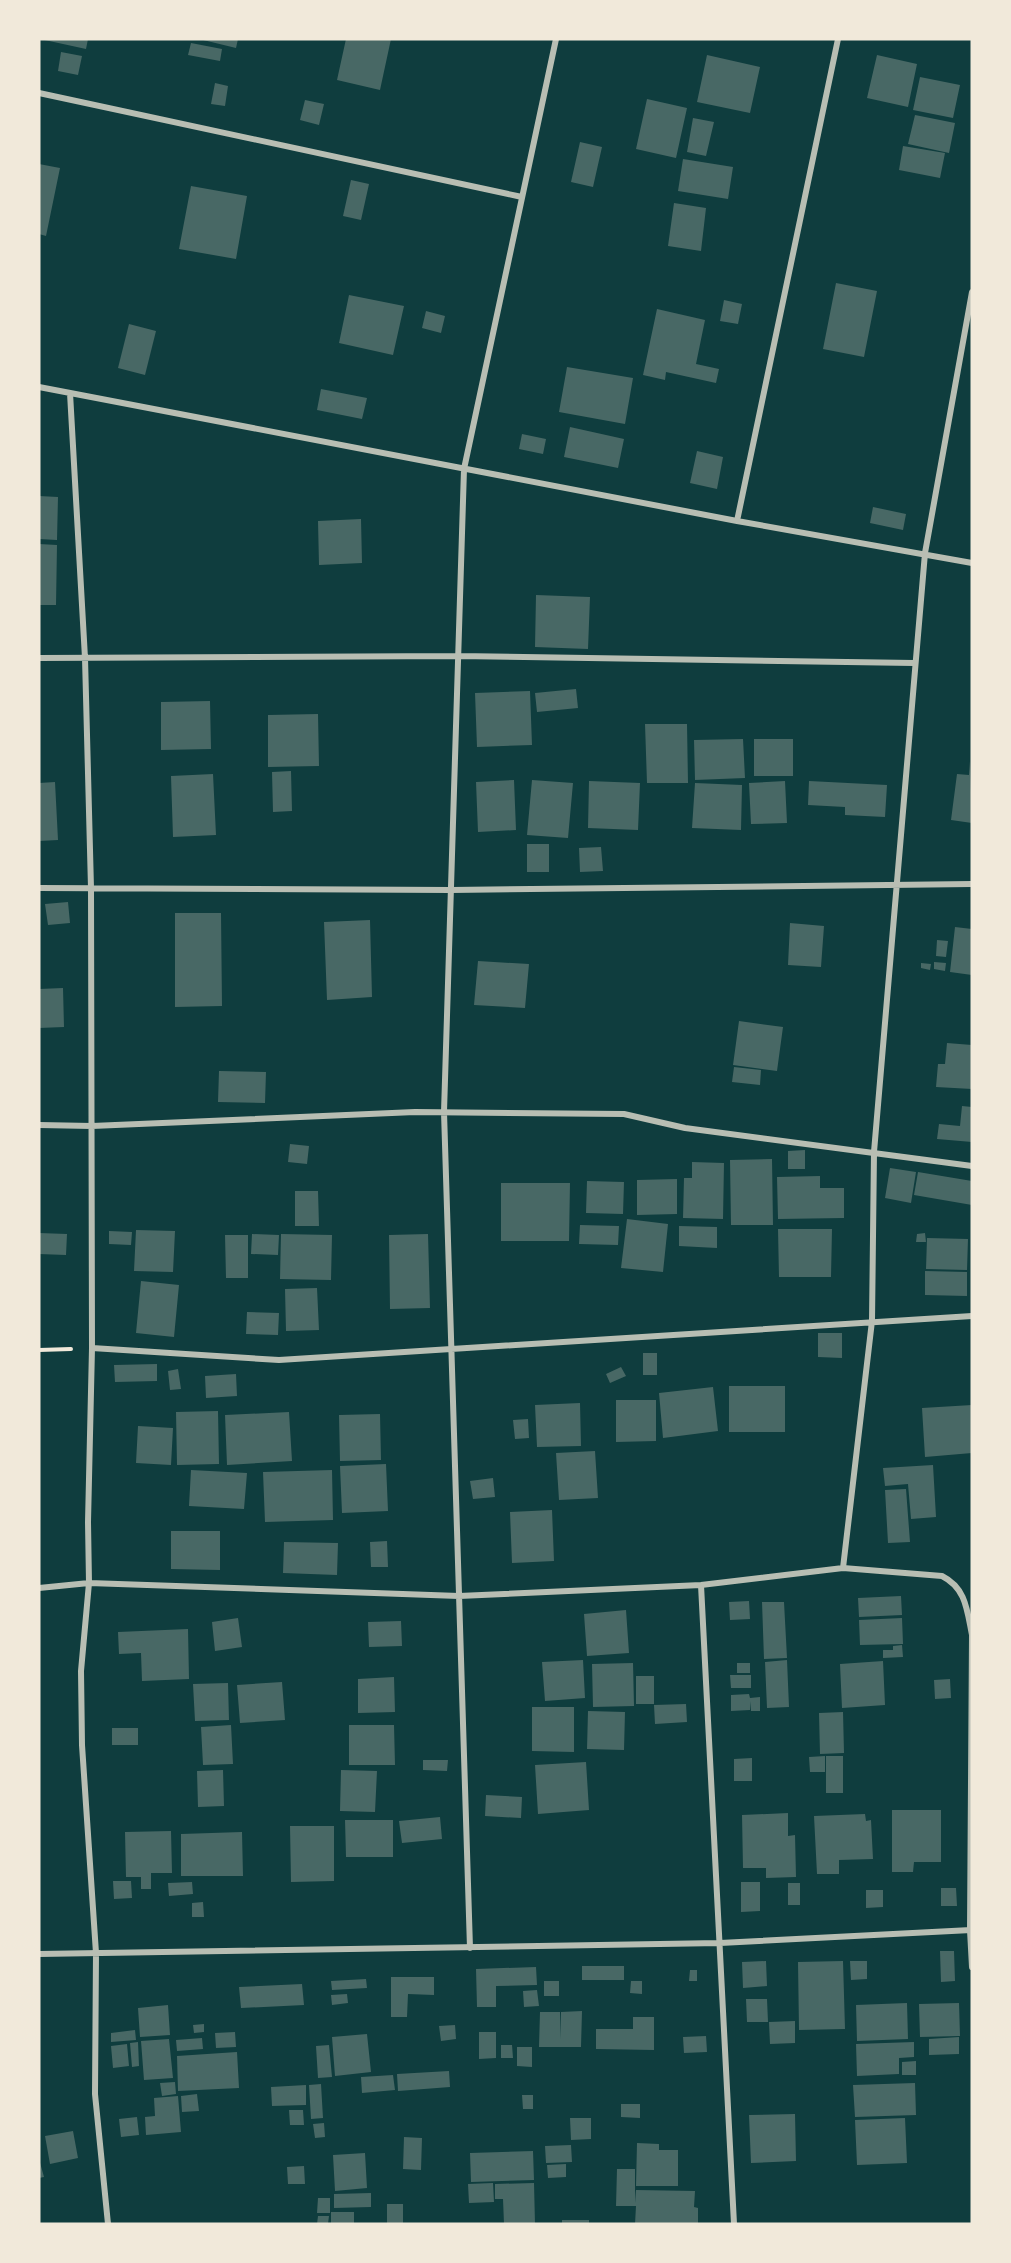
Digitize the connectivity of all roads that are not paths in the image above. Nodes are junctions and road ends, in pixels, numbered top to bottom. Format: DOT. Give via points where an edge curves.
graph roads {
  1 [pos="556,39"];
  2 [pos="838,39"];
  3 [pos="39,93"];
  4 [pos="522,197"];
  5 [pos="972,292"];
  6 [pos="39,387"];
  7 [pos="70,393"];
  8 [pos="464,469"];
  9 [pos="737,521"];
  10 [pos="925,553"];
  11 [pos="972,563"];
  12 [pos="458,656"];
  13 [pos="39,658"];
  14 [pos="85,658"];
  15 [pos="914,663"];
  16 [pos="896,884"];
  17 [pos="972,884"];
  18 [pos="39,888"];
  19 [pos="91,888"];
  20 [pos="451,890"];
  21 [pos="444,1112"];
  22 [pos="39,1125"];
  23 [pos="92,1126"];
  24 [pos="874,1152"];
  25 [pos="972,1166"];
  26 [pos="972,1316"];
  27 [pos="872,1321"];
  28 [pos="451,1347"];
  29 [pos="92,1348"];
  30 [pos="843,1568"];
  31 [pos="89,1583"];
  32 [pos="701,1585"];
  33 [pos="39,1588"];
  34 [pos="459,1596"];
  35 [pos="971,1930"];
  36 [pos="720,1943"];
  37 [pos="470,1948"];
  38 [pos="96,1953"];
  39 [pos="39,1954"];
  40 [pos="972,1967"];
  41 [pos="108,2224"];
  42 [pos="734,2224"];
  1 -- 4 [label="street"];
  2 -- 9 [label="street"];
  3 -- 4 [label="street"];
  4 -- 8 [label="street"];
  5 -- 10 [label="street"];
  6 -- 7 [label="street"];
  7 -- 8 [label="street"];
  7 -- 14 [label="street"];
  8 -- 9 [label="street"];
  8 -- 12 [label="street"];
  9 -- 10 [label="street"];
  10 -- 11 [label="street"];
  10 -- 15 [label="street"];
  12 -- 14 [label="street"];
  12 -- 15 [label="street"];
  12 -- 20 [label="street"];
  13 -- 14 [label="street"];
  14 -- 19 [label="street"];
  15 -- 16 [label="street"];
  16 -- 17 [label="street"];
  16 -- 20 [label="street"];
  16 -- 24 [label="street"];
  18 -- 19 [label="street"];
  19 -- 20 [label="street"];
  19 -- 23 [label="street"];
  20 -- 21 [label="street"];
  21 -- 23 [label="street"];
  21 -- 24 [label="street" via="624,1114 686,1128"];
  21 -- 28 [label="street"];
  22 -- 23 [label="street"];
  23 -- 29 [label="street"];
  24 -- 25 [label="street"];
  24 -- 27 [label="street"];
  26 -- 27 [label="street"];
  27 -- 28 [label="street"];
  27 -- 30 [label="street"];
  28 -- 29 [label="street" via="279,1360"];
  28 -- 34 [label="street"];
  29 -- 31 [label="street"];
  30 -- 32 [label="street"];
  30 -- 35 [label="street" via="927,1572 951,1581 964,1596 972,1635"];
  31 -- 33 [label="street"];
  31 -- 34 [label="street"];
  31 -- 38 [label="street" via="81,1671 82,1745"];
  32 -- 34 [label="street"];
  32 -- 36 [label="street"];
  34 -- 37 [label="street"];
  35 -- 36 [label="street"];
  35 -- 40 [label="street"];
  36 -- 37 [label="street"];
  36 -- 42 [label="street"];
  37 -- 38 [label="street"];
  38 -- 39 [label="street"];
  38 -- 41 [label="street" via="95,2094"];
}
